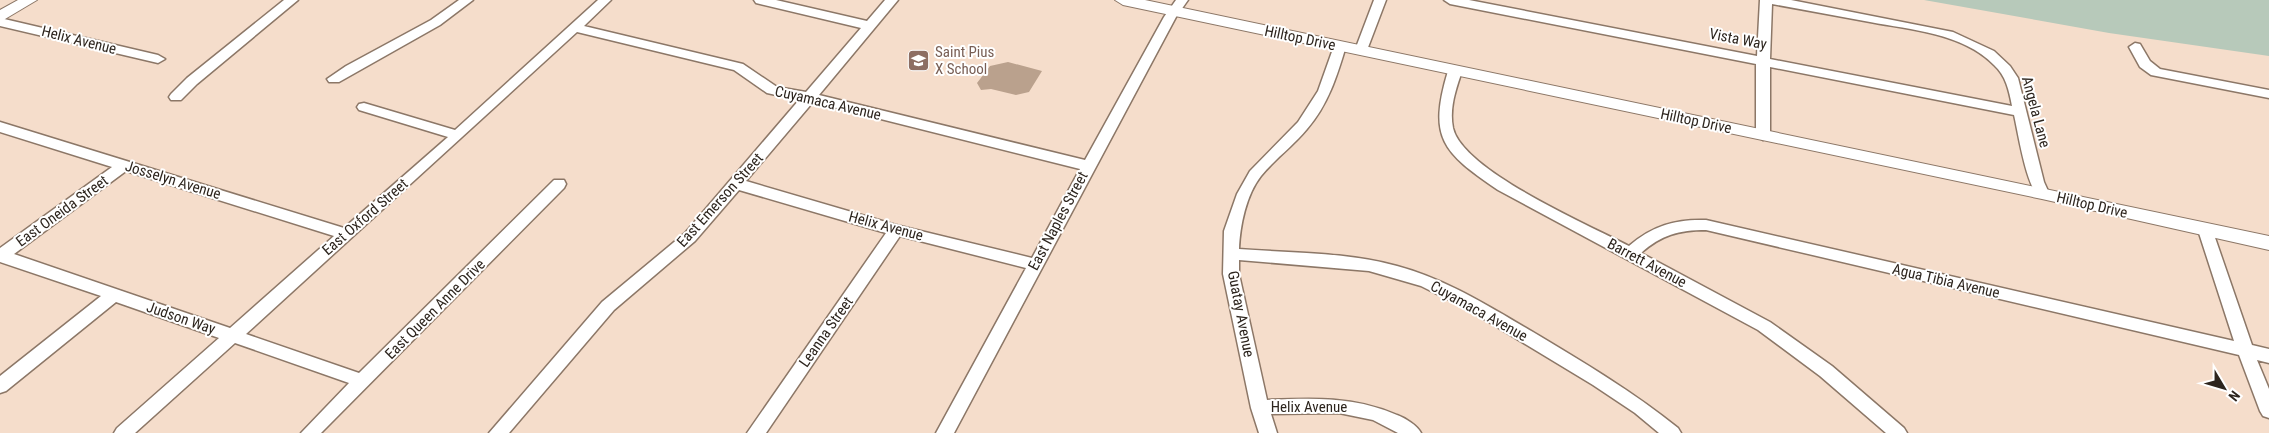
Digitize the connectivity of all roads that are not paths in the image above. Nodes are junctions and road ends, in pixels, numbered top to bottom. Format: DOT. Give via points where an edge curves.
graph roads {
  1 [pos="29,0"];
  2 [pos="292,0"];
  3 [pos="466,0"];
  4 [pos="605,0"];
  5 [pos="760,0"];
  6 [pos="892,0"];
  7 [pos="1123,0"];
  8 [pos="1380,0"];
  9 [pos="1450,0"];
  10 [pos="1766,0"];
  11 [pos="1772,0"];
  12 [pos="1179,6"];
  13 [pos="0,17"];
  14 [pos="0,22"];
  15 [pos="870,26"];
  16 [pos="574,28"];
  17 [pos="1340,46"];
  18 [pos="2135,47"];
  19 [pos="1361,50"];
  20 [pos="158,59"];
  21 [pos="1763,60"];
  22 [pos="1455,71"];
  23 [pos="334,79"];
  24 [pos="2269,94"];
  25 [pos="176,96"];
  26 [pos="810,97"];
  27 [pos="364,107"];
  28 [pos="2020,112"];
  29 [pos="0,127"];
  30 [pos="458,135"];
  31 [pos="1763,135"];
  32 [pos="125,165"];
  33 [pos="1088,166"];
  34 [pos="559,184"];
  35 [pos="737,184"];
  36 [pos="2042,193"];
  37 [pos="896,230"];
  38 [pos="2206,230"];
  39 [pos="346,234"];
  40 [pos="2269,243"];
  41 [pos="1230,254"];
  42 [pos="1630,254"];
  43 [pos="0,256"];
  44 [pos="1035,264"];
  45 [pos="115,294"];
  46 [pos="232,335"];
  47 [pos="2245,350"];
  48 [pos="2269,356"];
  49 [pos="363,381"];
  50 [pos="0,386"];
  51 [pos="1260,408"];
  52 [pos="2269,411"];
  53 [pos="123,433"];
  54 [pos="310,433"];
  55 [pos="498,433"];
  56 [pos="756,433"];
  57 [pos="945,433"];
  58 [pos="1268,433"];
  59 [pos="1412,433"];
  60 [pos="1672,433"];
  61 [pos="1898,433"];
  1 -- 13 [label="main road"];
  2 -- 25 [label="street"];
  3 -- 23 [label="street" via="433,26"];
  4 -- 16 [label="street, East Oxford Street"];
  5 -- 15 [label="street"];
  6 -- 15 [label="street, East Emerson Street"];
  7 -- 12 [label="main road, Hilltop Drive"];
  8 -- 19 [label="street"];
  9 -- 21 [label="street, Vista Way"];
  10 -- 21 [label="street"];
  11 -- 28 [label="street, Angela Lane" via="1925,29 1968,42 1999,63 2010,76"];
  12 -- 17 [label="main road, Hilltop Drive"];
  12 -- 33 [label="street, East Naples Street"];
  14 -- 20 [label="street, Helix Avenue"];
  15 -- 26 [label="street, East Emerson Street"];
  16 -- 26 [label="street, Cuyamaca Avenue" via="738,67 768,89"];
  16 -- 30 [label="street, East Oxford Street"];
  17 -- 19 [label="main road, Hilltop Drive"];
  17 -- 41 [label="street, Guatay Avenue" via="1325,92 1304,125 1255,174 1244,194 1232,231"];
  18 -- 24 [label="street" via="2145,64 2156,72"];
  19 -- 22 [label="main road, Hilltop Drive"];
  21 -- 28 [label="street, Vista Way"];
  21 -- 31 [label="street"];
  22 -- 31 [label="main road, Hilltop Drive"];
  22 -- 42 [label="street, Barrett Avenue" via="1445,115 1446,130 1469,162 1503,186"];
  26 -- 33 [label="street, Cuyamaca Avenue"];
  26 -- 35 [label="street, East Emerson Street"];
  27 -- 30 [label="street"];
  28 -- 36 [label="street, Angela Lane"];
  29 -- 32 [label="street, Josselyn Avenue"];
  30 -- 39 [label="street, East Oxford Street"];
  31 -- 36 [label="main road, Hilltop Drive"];
  32 -- 39 [label="street, Josselyn Avenue"];
  32 -- 43 [label="street, East Oneida Street"];
  33 -- 44 [label="street, East Naples Street"];
  34 -- 49 [label="street, East Queen Anne Drive"];
  35 -- 37 [label="street, Helix Avenue"];
  35 -- 55 [label="street, East Emerson Street" via="690,237 608,306"];
  36 -- 38 [label="main road, Hilltop Drive"];
  37 -- 44 [label="street, Helix Avenue"];
  37 -- 56 [label="street, Leanna Street"];
  38 -- 40 [label="main road, Hilltop Drive"];
  38 -- 47 [label="street"];
  39 -- 46 [label="street, East Oxford Street"];
  41 -- 51 [label="street, Guatay Avenue" via="1232,280"];
  41 -- 60 [label="street, Cuyamaca Avenue" via="1369,265 1427,282 1475,306 1599,380"];
  42 -- 47 [label="street, Agua Tibia Avenue" via="1650,236 1665,228 1706,225"];
  42 -- 61 [label="street, Barrett Avenue" via="1784,338"];
  43 -- 45 [label="street, Judson Way"];
  44 -- 57 [label="street, East Naples Street"];
  45 -- 46 [label="street, Judson Way"];
  45 -- 50 [label="street"];
  46 -- 49 [label="street, Judson Way"];
  46 -- 53 [label="street, East Oxford Street"];
  47 -- 48 [label="street, Agua Tibia Avenue"];
  47 -- 52 [label="street"];
  49 -- 54 [label="street, East Queen Anne Drive"];
  51 -- 58 [label="street, Guatay Avenue"];
  51 -- 59 [label="street, Helix Avenue" via="1352,406 1402,425"];
}
